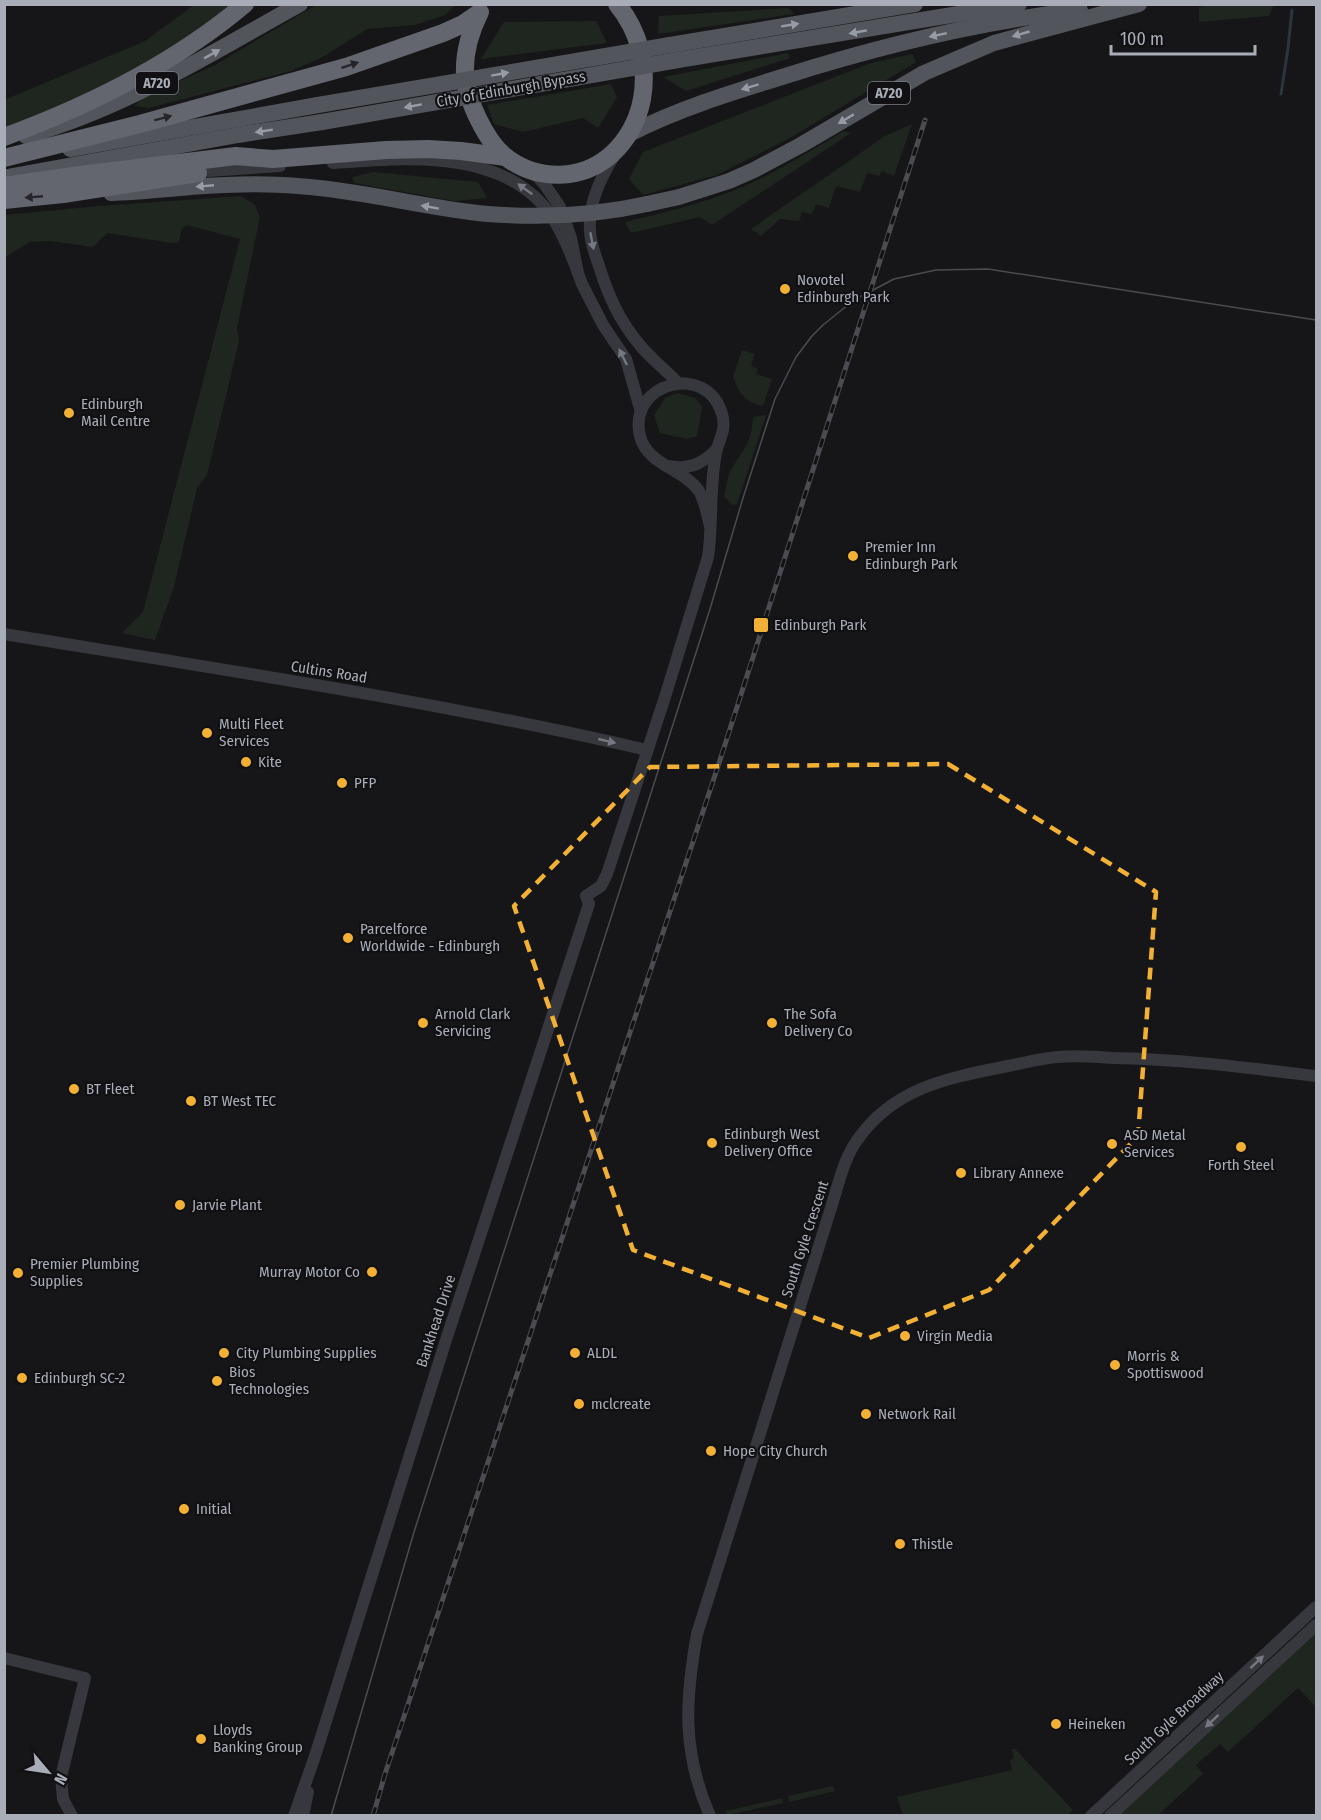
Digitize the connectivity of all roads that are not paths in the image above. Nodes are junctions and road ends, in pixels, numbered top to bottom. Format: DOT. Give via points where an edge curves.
graph roads {
  1 [pos="245,4"];
  2 [pos="300,4"];
  3 [pos="617,4"];
  4 [pos="915,4"];
  5 [pos="1019,4"];
  6 [pos="1120,4"];
  7 [pos="1139,4"];
  8 [pos="482,8"];
  9 [pos="4,137"];
  10 [pos="624,141"];
  11 [pos="4,142"];
  12 [pos="506,157"];
  13 [pos="273,159"];
  14 [pos="4,160"];
  15 [pos="208,171"];
  16 [pos="532,171"];
  17 [pos="4,178"];
  18 [pos="4,186"];
  19 [pos="63,194"];
  20 [pos="4,200"];
  21 [pos="578,273"];
  22 [pos="678,383"];
  23 [pos="641,412"];
  24 [pos="716,450"];
  25 [pos="667,466"];
  26 [pos="710,526"];
  27 [pos="4,634"];
  28 [pos="647,750"];
  29 [pos="1317,1076"];
  30 [pos="1317,1607"];
  31 [pos="1317,1625"];
  32 [pos="1283,1647"];
  33 [pos="4,1658"];
  34 [pos="315,1756"];
  35 [pos="72,1815"];
  36 [pos="294,1815"];
  37 [pos="303,1815"];
  38 [pos="710,1815"];
  39 [pos="1091,1815"];
  40 [pos="1110,1815"];
  1 -- 9 [label="highway" via="178,54 98,98"];
  11 -- 2 [label="main road, A720, one-way" via="82,117 132,95"];
  3 -- 10 [label="highway" via="638,41 644,76 638,113"];
  14 -- 4 [label="main road, City of Edinburgh Bypass, one-way, bridge"];
  5 -- 17 [label="main road, City of Edinburgh Bypass, one-way, bridge"];
  6 -- 10 [label="main road, one-way" via="990,24 867,52 712,99 663,118"];
  7 -- 19 [label="main road, A720, one-way, bridge" via="994,43 924,73 754,170 679,197 618,210 539,217 488,214 345,191 264,184"];
  8 -- 12 [label="highway" via="470,32 466,53 467,90 481,125"];
  14 -- 8 [label="highway, one-way" via="346,66 443,33"];
  10 -- 16 [label="highway" via="600,163 582,171 555,176"];
  10 -- 22 [label="street, one-way" via="601,180 593,205 593,250 615,310 639,344"];
  12 -- 13 [label="highway" via="428,149"];
  12 -- 16 [label="highway"];
  13 -- 15 [label="highway"];
  13 -- 18 [label="highway" via="236,156"];
  15 -- 19 [label="highway"];
  21 -- 15 [label="street, one-way" via="544,206 522,186 478,166 414,160"];
  16 -- 21 [label="street" via="560,207"];
  19 -- 20 [label="highway, A720, one-way"];
  23 -- 21 [label="street, one-way" via="626,359 600,319"];
  22 -- 23 [label="street" via="651,395"];
  22 -- 24 [label="street" via="703,389 717,403 724,425"];
  23 -- 25 [label="street" via="642,443 653,458"];
  24 -- 25 [label="street" via="694,466"];
  24 -- 26 [label="street"];
  25 -- 26 [label="street" via="696,488"];
  26 -- 28 [label="street" via="708,557"];
  27 -- 28 [label="street, Cultins Road, one-way" via="385,696"];
  28 -- 34 [label="street, Bankhead Drive" via="604,881 586,896 589,904"];
  29 -- 38 [label="street, South Gyle Crescent" via="1157,1059 1058,1057 936,1082 889,1108 857,1140 830,1211 697,1634 690,1677 688,1742"];
  30 -- 32 [label="street, South Gyle Broadway"];
  31 -- 32 [label="street, South Gyle Broadway"];
  39 -- 32 [label="street, South Gyle Broadway, one-way"];
  32 -- 40 [label="street, South Gyle Broadway, one-way"];
  33 -- 35 [label="street" via="85,1678 61,1776 63,1799"];
  34 -- 36 [label="street, Bankhead Drive"];
  34 -- 37 [label="street, Bankhead Drive"];
}
